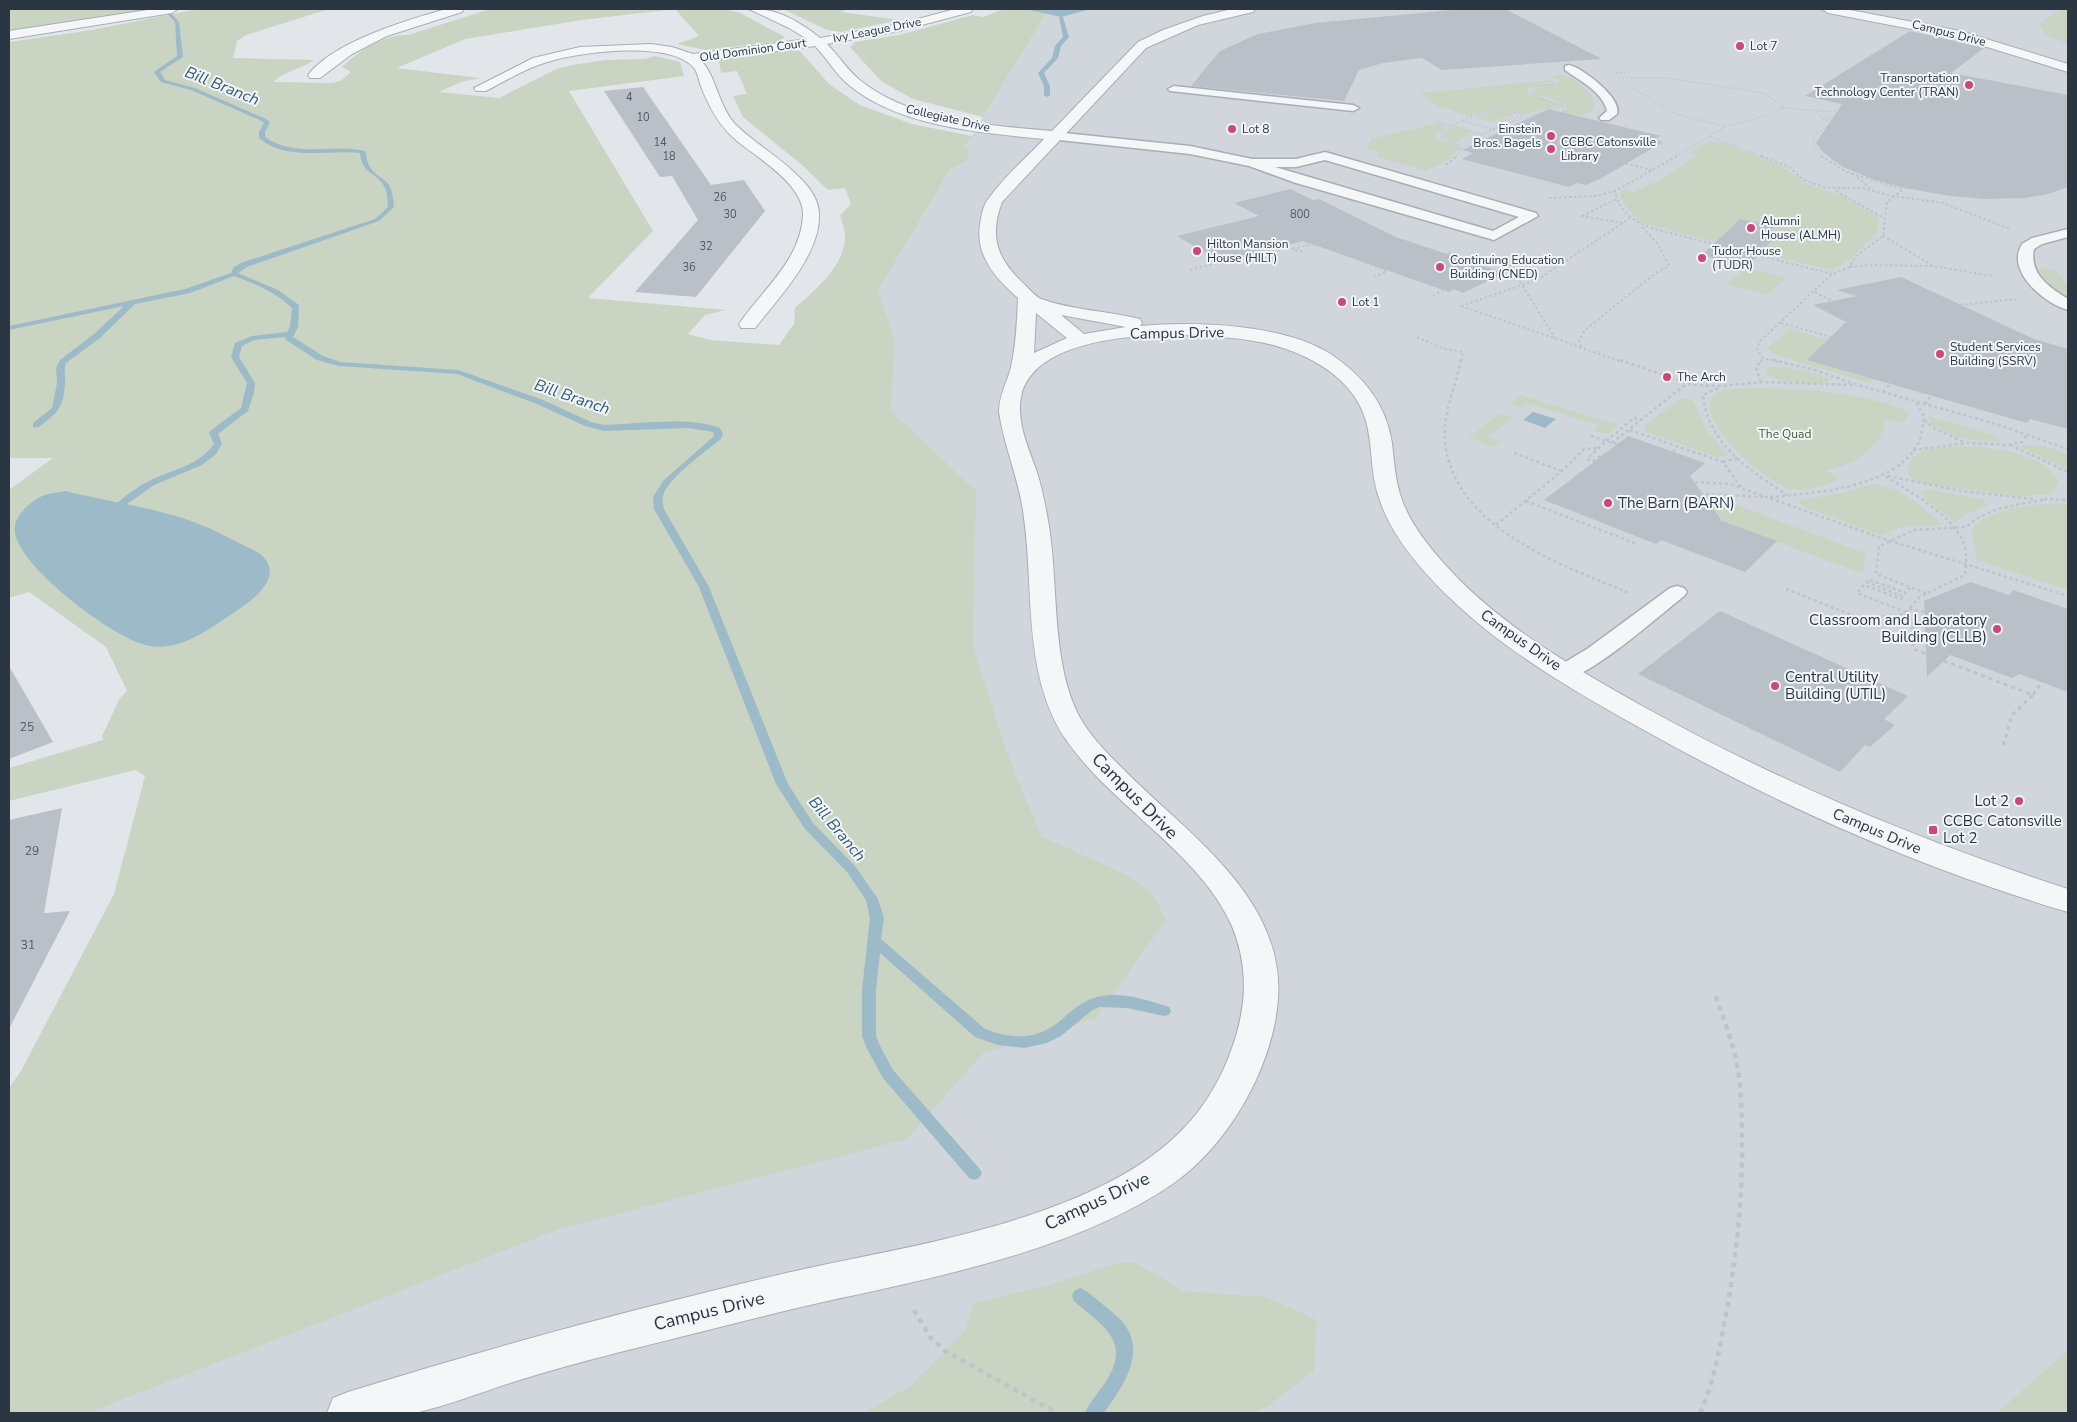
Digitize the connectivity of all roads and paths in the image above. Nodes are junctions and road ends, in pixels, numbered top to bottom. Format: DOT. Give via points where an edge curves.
graph roads {
  1 [pos="172,9"];
  2 [pos="458,9"];
  3 [pos="756,9"];
  4 [pos="967,9"];
  5 [pos="1249,9"];
  6 [pos="1828,9"];
  7 [pos="9,35"];
  8 [pos="816,41"];
  9 [pos="691,58"];
  10 [pos="1569,68"];
  11 [pos="2068,68"];
  12 [pos="1612,73"];
  13 [pos="1861,73"];
  14 [pos="315,76"];
  15 [pos="1619,78"];
  16 [pos="1553,79"];
  17 [pos="1624,82"];
  18 [pos="1629,86"];
  19 [pos="481,88"];
  20 [pos="1174,89"];
  21 [pos="1352,108"];
  22 [pos="1782,108"];
  23 [pos="1815,110"];
  24 [pos="1820,110"];
  25 [pos="1455,112"];
  26 [pos="1473,116"];
  27 [pos="1605,118"];
  28 [pos="1861,119"];
  29 [pos="1462,121"];
  30 [pos="1437,122"];
  31 [pos="1841,122"];
  32 [pos="1837,123"];
  33 [pos="1504,124"];
  34 [pos="1452,126"];
  35 [pos="1724,126"];
  36 [pos="1493,129"];
  37 [pos="1502,131"];
  38 [pos="1483,134"];
  39 [pos="1054,136"];
  40 [pos="1711,137"];
  41 [pos="1616,161"];
  42 [pos="1252,163"];
  43 [pos="1446,165"];
  44 [pos="1653,170"];
  45 [pos="1848,172"];
  46 [pos="1833,189"];
  47 [pos="1872,189"];
  48 [pos="1615,191"];
  49 [pos="1893,196"];
  50 [pos="1617,198"];
  51 [pos="1542,200"];
  52 [pos="1630,218"];
  53 [pos="1884,218"];
  54 [pos="1756,222"];
  55 [pos="1623,223"];
  56 [pos="1764,223"];
  57 [pos="1639,224"];
  58 [pos="1225,228"];
  59 [pos="1380,228"];
  60 [pos="2011,229"];
  61 [pos="2068,233"];
  62 [pos="1748,234"];
  63 [pos="1883,236"];
  64 [pos="1291,248"];
  65 [pos="1736,249"];
  66 [pos="1304,252"];
  67 [pos="1448,252"];
  68 [pos="1502,253"];
  69 [pos="1461,258"];
  70 [pos="1361,261"];
  71 [pos="1933,266"];
  72 [pos="1850,267"];
  73 [pos="1190,270"];
  74 [pos="1832,274"];
  75 [pos="1993,276"];
  76 [pos="1375,277"];
  77 [pos="1521,284"];
  78 [pos="1443,290"];
  79 [pos="1815,292"];
  80 [pos="1433,296"];
  81 [pos="1031,299"];
  82 [pos="2016,299"];
  83 [pos="1832,301"];
  84 [pos="1960,305"];
  85 [pos="2068,305"];
  86 [pos="1780,323"];
  87 [pos="748,324"];
  88 [pos="1194,329"];
  89 [pos="1417,337"];
  90 [pos="1831,337"];
  91 [pos="1555,338"];
  92 [pos="1079,339"];
  93 [pos="1581,348"];
  94 [pos="1763,358"];
  95 [pos="1018,379"];
  96 [pos="1761,382"];
  97 [pos="1686,383"];
  98 [pos="1890,384"];
  99 [pos="1858,385"];
  100 [pos="1721,386"];
  101 [pos="1883,392"];
  102 [pos="1932,396"];
  103 [pos="1915,401"];
  104 [pos="1925,404"];
  105 [pos="1641,419"];
  106 [pos="1924,420"];
  107 [pos="1630,430"];
  108 [pos="1591,436"];
  109 [pos="2026,436"];
  110 [pos="1606,440"];
  111 [pos="1967,442"];
  112 [pos="1612,443"];
  113 [pos="1617,444"];
  114 [pos="2008,445"];
  115 [pos="1679,447"];
  116 [pos="1598,448"];
  117 [pos="2068,449"];
  118 [pos="1913,450"];
  119 [pos="1673,452"];
  120 [pos="1514,453"];
  121 [pos="1604,454"];
  122 [pos="1737,458"];
  123 [pos="1723,462"];
  124 [pos="1562,471"];
  125 [pos="2068,472"];
  126 [pos="1884,475"];
  127 [pos="1695,482"];
  128 [pos="1742,487"];
  129 [pos="1787,496"];
  130 [pos="1768,498"];
  131 [pos="2046,499"];
  132 [pos="1526,500"];
  133 [pos="2068,500"];
  134 [pos="1669,505"];
  135 [pos="1496,525"];
  136 [pos="1955,529"];
  137 [pos="1891,541"];
  138 [pos="1637,544"];
  139 [pos="1966,564"];
  140 [pos="1911,587"];
  141 [pos="1786,589"];
  142 [pos="1677,592"];
  143 [pos="1926,593"];
  144 [pos="2068,596"];
  145 [pos="1659,606"];
  146 [pos="1906,612"];
  147 [pos="1924,612"];
  148 [pos="1565,672"];
  149 [pos="2041,683"];
  150 [pos="2033,695"];
  151 [pos="2003,746"];
  152 [pos="2068,901"];
  153 [pos="1714,992"];
  154 [pos="914,1310"];
  155 [pos="348,1413"];
  156 [pos="1057,1413"];
  157 [pos="1700,1413"];
  1 -- 7 [label="street"];
  2 -- 14 [label="street" via="364,41 345,51"];
  3 -- 8 [label="street, Collegiate Drive" via="789,23"];
  4 -- 8 [label="street, Ivy League Drive" via="881,31"];
  5 -- 39 [label="street" via="1190,23 1164,32 1142,45"];
  6 -- 11 [label="street, Campus Drive" via="1966,37"];
  8 -- 9 [label="street, Old Dominion Court"];
  8 -- 39 [label="street, Collegiate Drive" via="858,86 904,109 962,124"];
  9 -- 19 [label="street, Old Dominion Court" via="668,50 644,48 568,53 530,64"];
  9 -- 87 [label="street, Old Dominion Court" via="700,65 719,114 744,141 795,183 807,197 812,213 809,234 797,260"];
  10 -- 27 [label="lane" via="1612,105 1613,112"];
  12 -- 15 [label="path"];
  13 -- 24 [label="path" via="1857,76 1909,86 1916,91 1898,105"];
  15 -- 17 [label="path"];
  15 -- 22 [label="path" via="1682,79 1764,93"];
  16 -- 33 [label="path" via="1557,83 1534,86 1530,91 1564,106"];
  18 -- 35 [label="path" via="1676,114"];
  20 -- 21 [label="lane"];
  22 -- 23 [label="path"];
  22 -- 35 [label="path"];
  23 -- 24 [label="path"];
  23 -- 32 [label="path" via="1823,119"];
  24 -- 31 [label="path" via="1827,118"];
  25 -- 26 [label="path"];
  26 -- 29 [label="path"];
  26 -- 33 [label="path" via="1498,109 1524,114 1497,123"];
  28 -- 31 [label="path"];
  29 -- 34 [label="path"];
  29 -- 36 [label="path"];
  30 -- 34 [label="path"];
  31 -- 32 [label="path"];
  32 -- 45 [label="path" via="1816,134 1813,145 1825,160"];
  33 -- 36 [label="path"];
  34 -- 38 [label="path" via="1439,138 1459,144 1476,132"];
  35 -- 40 [label="path"];
  36 -- 37 [label="path"];
  36 -- 38 [label="path"];
  38 -- 43 [label="path" via="1461,149 1455,160"];
  39 -- 42 [label="lane" via="1190,150"];
  39 -- 81 [label="street" via="994,200 988,218 987,239 992,258"];
  40 -- 44 [label="path"];
  40 -- 46 [label="path" via="1781,163 1811,183"];
  41 -- 44 [label="path"];
  42 -- 42 [label="lane" via="1494,236 1531,216 1325,156 1290,163"];
  44 -- 48 [label="path"];
  45 -- 47 [label="path"];
  45 -- 49 [label="path" via="1904,189"];
  46 -- 47 [label="path"];
  46 -- 53 [label="path"];
  47 -- 49 [label="path"];
  48 -- 50 [label="path"];
  48 -- 51 [label="path" via="1595,196 1559,196"];
  49 -- 53 [label="path" via="1887,202"];
  49 -- 60 [label="path" via="1943,203"];
  50 -- 52 [label="path"];
  50 -- 55 [label="path" via="1581,216"];
  52 -- 55 [label="path"];
  52 -- 57 [label="path"];
  53 -- 63 [label="path"];
  54 -- 56 [label="path"];
  55 -- 77 [label="path" via="1537,280"];
  57 -- 65 [label="path"];
  57 -- 93 [label="path" via="1652,237 1669,266 1585,330 1579,340"];
  58 -- 64 [label="path" via="1271,236"];
  59 -- 64 [label="path"];
  61 -- 85 [label="lane" via="2027,247 2024,263 2033,279"];
  62 -- 65 [label="path"];
  63 -- 71 [label="path"];
  63 -- 72 [label="path" via="1864,249"];
  64 -- 66 [label="path"];
  64 -- 73 [label="path" via="1272,249"];
  65 -- 74 [label="path"];
  67 -- 69 [label="path"];
  68 -- 77 [label="path"];
  70 -- 76 [label="path" via="1387,271"];
  71 -- 72 [label="path"];
  71 -- 75 [label="path"];
  72 -- 74 [label="path"];
  74 -- 79 [label="path"];
  77 -- 91 [label="path"];
  77 -- 91 [label="path" via="1461,306"];
  78 -- 80 [label="path"];
  79 -- 83 [label="path"];
  79 -- 86 [label="path"];
  81 -- 88 [label="street" via="1088,316"];
  81 -- 92 [label="street"];
  81 -- 95 [label="street"];
  82 -- 84 [label="path"];
  86 -- 90 [label="path"];
  86 -- 94 [label="path" via="1760,341 1757,349"];
  88 -- 92 [label="street, Campus Drive"];
  88 -- 148 [label="street, Campus Drive" via="1262,336 1310,352 1338,367 1368,400 1376,416 1392,506 1438,574 1515,639"];
  89 -- 135 [label="path" via="1444,350 1463,352 1446,424 1446,454 1449,468 1464,493"];
  91 -- 93 [label="path"];
  92 -- 95 [label="street, Campus Drive" via="1044,355 1027,367"];
  93 -- 97 [label="path"];
  94 -- 96 [label="path" via="1756,368"];
  94 -- 99 [label="path" via="1815,370"];
  95 -- 155 [label="street, Campus Drive" via="1008,400 1032,493 1050,667 1061,708 1082,743 1108,771 1217,876 1242,913 1259,956 1262,999 1255,1039 1236,1084 1214,1122 1176,1160 1134,1188 1070,1218 992,1244 899,1268 749,1300 555,1350"];
  96 -- 99 [label="path"];
  96 -- 100 [label="path"];
  97 -- 100 [label="path"];
  97 -- 105 [label="path"];
  98 -- 101 [label="path"];
  99 -- 101 [label="path"];
  100 -- 122 [label="path" via="1702,395 1702,407 1717,435"];
  101 -- 103 [label="path"];
  102 -- 104 [label="path"];
  103 -- 104 [label="path"];
  103 -- 106 [label="path"];
  104 -- 109 [label="path"];
  105 -- 107 [label="path"];
  105 -- 110 [label="path" via="1634,418"];
  106 -- 111 [label="path" via="1935,429"];
  106 -- 118 [label="path" via="1920,439"];
  107 -- 112 [label="path"];
  107 -- 115 [label="path"];
  108 -- 110 [label="path"];
  109 -- 114 [label="path" via="2022,442"];
  109 -- 117 [label="path"];
  110 -- 112 [label="path"];
  110 -- 116 [label="path"];
  111 -- 114 [label="path"];
  111 -- 118 [label="path"];
  112 -- 113 [label="path"];
  114 -- 125 [label="path"];
  115 -- 119 [label="path"];
  115 -- 123 [label="path"];
  116 -- 121 [label="path" via="1587,459 1593,461"];
  116 -- 124 [label="path" via="1584,449"];
  118 -- 126 [label="path"];
  120 -- 124 [label="path"];
  122 -- 123 [label="path"];
  122 -- 129 [label="path"];
  123 -- 128 [label="path"];
  124 -- 132 [label="path"];
  126 -- 129 [label="path" via="1828,491"];
  126 -- 131 [label="path" via="1976,494"];
  126 -- 136 [label="path"];
  127 -- 128 [label="path" via="1719,482"];
  128 -- 130 [label="path"];
  129 -- 130 [label="path"];
  130 -- 134 [label="path" via="1682,493"];
  130 -- 137 [label="path"];
  131 -- 133 [label="path"];
  131 -- 136 [label="path" via="1996,509 1966,527"];
  132 -- 135 [label="path"];
  132 -- 138 [label="path"];
  135 -- 145 [label="path" via="1545,556"];
  136 -- 137 [label="path" via="1914,530"];
  136 -- 139 [label="path" via="1962,540"];
  137 -- 139 [label="path"];
  137 -- 140 [label="path" via="1879,546 1876,574"];
  139 -- 143 [label="path" via="1965,574"];
  139 -- 144 [label="path"];
  140 -- 143 [label="path"];
  140 -- 146 [label="path" via="1906,593 1870,580 1867,582 1904,597 1901,599 1864,585 1857,593"];
  141 -- 146 [label="path" via="1859,618"];
  142 -- 145 [label="lane"];
  143 -- 146 [label="path"];
  145 -- 148 [label="lane" via="1595,654"];
  146 -- 147 [label="path"];
  146 -- 150 [label="path" via="1913,621 1913,649"];
  148 -- 152 [label="street, Campus Drive" via="1648,721 1767,783 1917,849"];
  149 -- 150 [label="path"];
  150 -- 151 [label="path" via="2012,715"];
  153 -- 157 [label="path" via="1730,1037 1740,1086 1741,1213 1722,1340 1710,1392"];
  154 -- 156 [label="path" via="932,1339 951,1355"];
}
